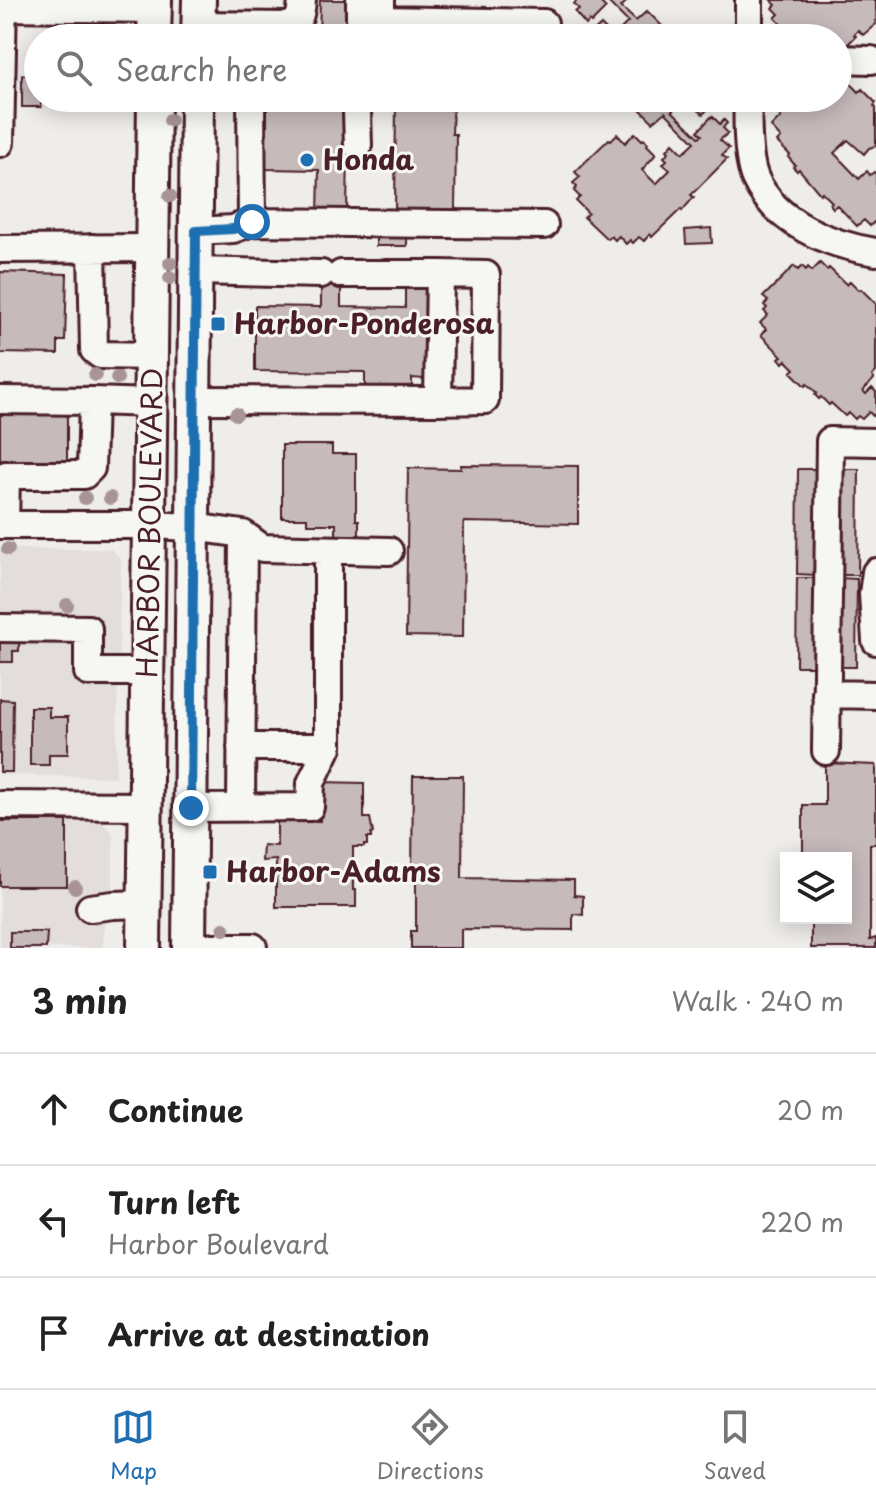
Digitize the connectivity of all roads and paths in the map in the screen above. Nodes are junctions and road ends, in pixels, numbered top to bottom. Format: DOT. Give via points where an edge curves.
graph roads {
  1 [pos="302,0"];
  2 [pos="360,0"];
  3 [pos="749,0"];
  4 [pos="4,3"];
  5 [pos="381,10"];
  6 [pos="154,16"];
  7 [pos="544,23"];
  8 [pos="294,24"];
  9 [pos="749,24"];
  10 [pos="2,44"];
  11 [pos="852,59"];
  12 [pos="871,60"];
  13 [pos="154,112"];
  14 [pos="197,112"];
  15 [pos="251,112"];
  16 [pos="357,112"];
  17 [pos="749,112"];
  18 [pos="0,143"];
  19 [pos="358,146"];
  20 [pos="252,222"];
  21 [pos="544,225"];
  22 [pos="196,231"];
  23 [pos="92,248"];
  24 [pos="153,248"];
  25 [pos="0,249"];
  26 [pos="876,252"];
  27 [pos="196,271"];
  28 [pos="440,274"];
  29 [pos="152,356"];
  30 [pos="0,400"];
  31 [pos="195,400"];
  32 [pos="93,401"];
  33 [pos="438,401"];
  34 [pos="151,403"];
  35 [pos="876,442"];
  36 [pos="3,475"];
  37 [pos="2,525"];
  38 [pos="149,525"];
  39 [pos="193,527"];
  40 [pos="243,534"];
  41 [pos="328,550"];
  42 [pos="389,551"];
  43 [pos="876,572"];
  44 [pos="0,628"];
  45 [pos="876,641"];
  46 [pos="148,672"];
  47 [pos="826,694"];
  48 [pos="876,695"];
  49 [pos="241,747"];
  50 [pos="328,747"];
  51 [pos="826,751"];
  52 [pos="0,805"];
  53 [pos="145,806"];
  54 [pos="241,807"];
  55 [pos="191,808"];
  56 [pos="145,904"];
  57 [pos="90,908"];
  58 [pos="253,947"];
  59 [pos="144,948"];
  60 [pos="189,948"];
  1 -- 8 [label="street"];
  2 -- 5 [label="street" via="360,19"];
  3 -- 9 [label="street"];
  4 -- 6 [label="street"];
  4 -- 10 [label="street"];
  5 -- 7 [label="street"];
  10 -- 18 [label="street"];
  11 -- 12 [label="street"];
  13 -- 24 [label="main road, HARBOR BOULEVARD"];
  14 -- 22 [label="main road, HARBOR BOULEVARD"];
  15 -- 20 [label="street"];
  16 -- 19 [label="street"];
  17 -- 26 [label="street" via="754,176 771,204 815,233 846,247"];
  20 -- 21 [label="street"];
  20 -- 22 [label="street"];
  22 -- 27 [label="main road, HARBOR BOULEVARD"];
  23 -- 24 [label="street"];
  23 -- 25 [label="street"];
  23 -- 29 [label="street" via="94,350 100,355"];
  24 -- 29 [label="main road, HARBOR BOULEVARD"];
  27 -- 28 [label="street"];
  27 -- 31 [label="main road, HARBOR BOULEVARD"];
  28 -- 33 [label="street"];
  28 -- 33 [label="street" via="486,275 485,400"];
  29 -- 34 [label="main road, HARBOR BOULEVARD"];
  30 -- 32 [label="street"];
  31 -- 33 [label="street"];
  31 -- 39 [label="main road, HARBOR BOULEVARD"];
  32 -- 34 [label="street"];
  32 -- 36 [label="street" via="91,468 84,475"];
  34 -- 38 [label="main road, HARBOR BOULEVARD"];
  35 -- 47 [label="street" via="830,441"];
  36 -- 37 [label="street"];
  37 -- 38 [label="street"];
  38 -- 39 [label="street"];
  38 -- 46 [label="main road, HARBOR BOULEVARD"];
  39 -- 40 [label="street"];
  39 -- 55 [label="main road, HARBOR BOULEVARD"];
  40 -- 41 [label="street" via="262,548"];
  40 -- 49 [label="street"];
  41 -- 42 [label="street"];
  41 -- 50 [label="street"];
  43 -- 45 [label="street"];
  44 -- 46 [label="street" via="88,629 88,672"];
  46 -- 53 [label="main road, HARBOR BOULEVARD"];
  47 -- 48 [label="street"];
  47 -- 51 [label="street"];
  49 -- 50 [label="street"];
  49 -- 54 [label="street"];
  50 -- 54 [label="street" via="311,783 310,807"];
  52 -- 53 [label="street"];
  53 -- 56 [label="main road, HARBOR BOULEVARD"];
  54 -- 55 [label="street"];
  55 -- 60 [label="main road, HARBOR BOULEVARD"];
  56 -- 57 [label="street"];
  56 -- 59 [label="main road, HARBOR BOULEVARD"];
  58 -- 60 [label="street"];
}
